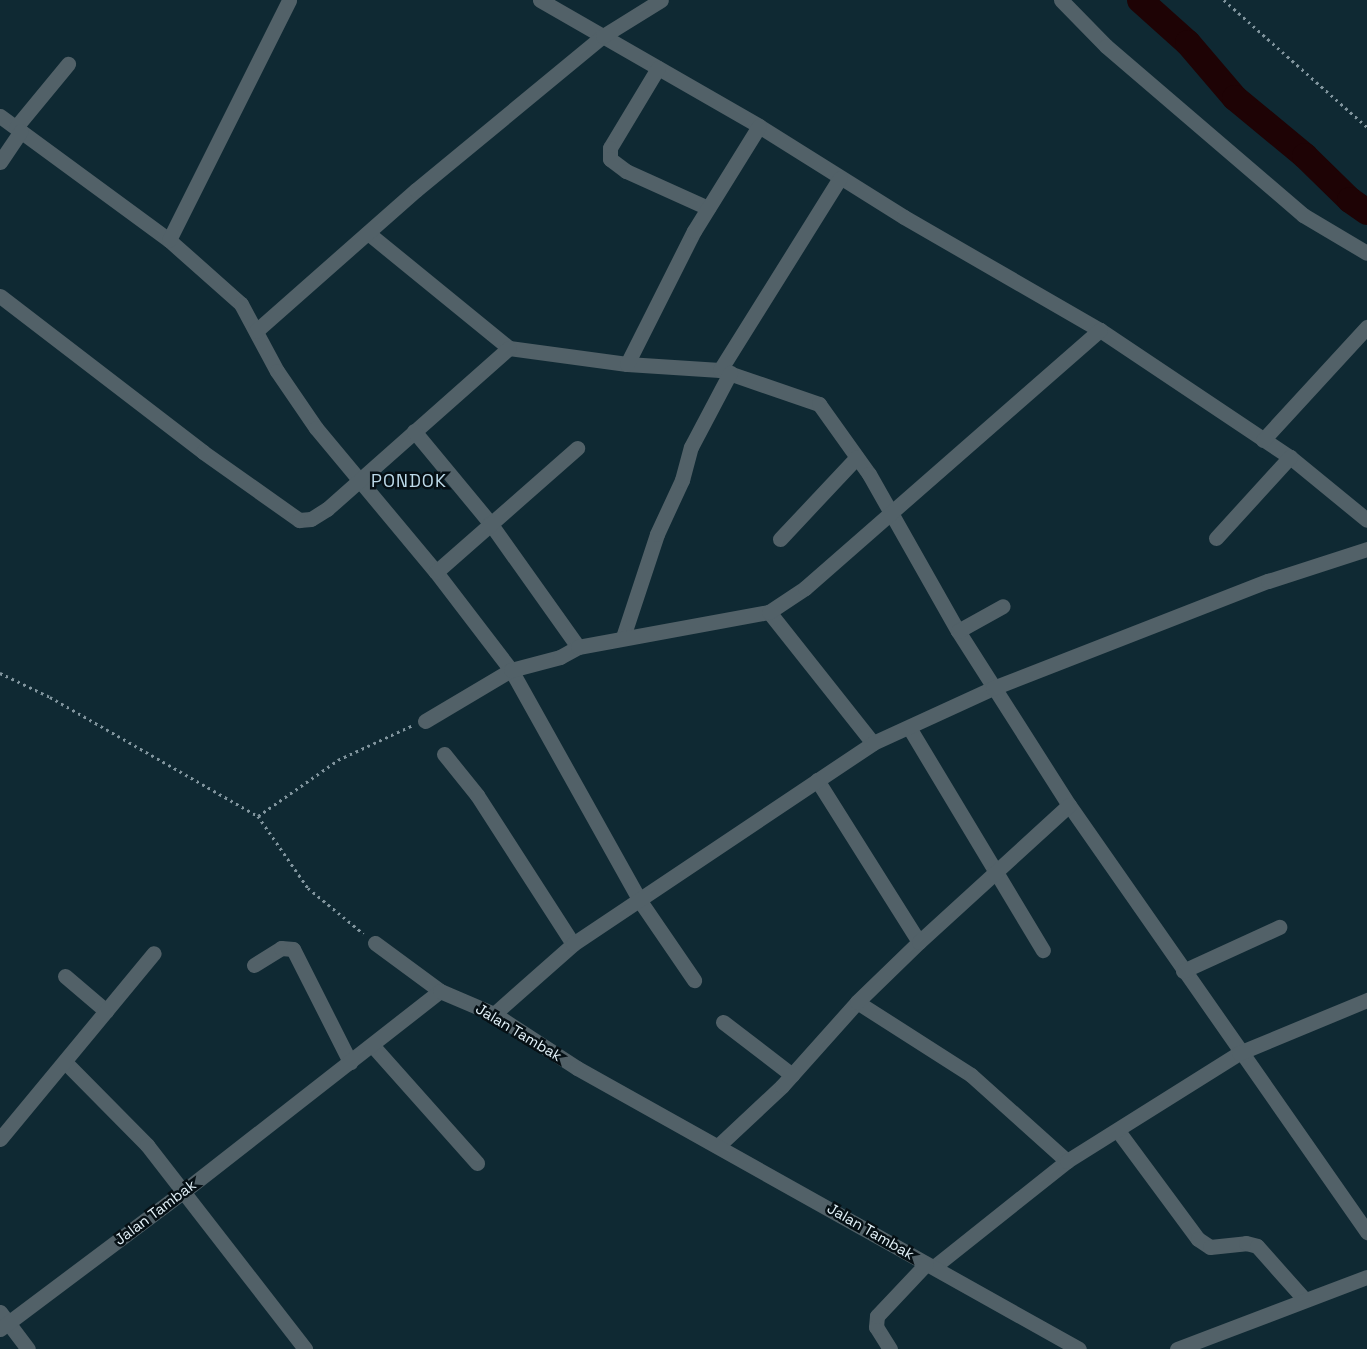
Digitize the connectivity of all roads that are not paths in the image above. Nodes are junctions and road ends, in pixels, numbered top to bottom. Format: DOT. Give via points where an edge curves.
graph roads {
  1 [pos="289,0"];
  2 [pos="540,0"];
  3 [pos="661,0"];
  4 [pos="1061,0"];
  5 [pos="603,36"];
  6 [pos="68,64"];
  7 [pos="658,68"];
  8 [pos="0,116"];
  9 [pos="759,126"];
  10 [pos="18,129"];
  11 [pos="0,162"];
  12 [pos="840,178"];
  13 [pos="708,208"];
  14 [pos="368,232"];
  15 [pos="169,240"];
  16 [pos="1367,253"];
  17 [pos="0,296"];
  18 [pos="1367,327"];
  19 [pos="1100,330"];
  20 [pos="256,332"];
  21 [pos="509,348"];
  22 [pos="630,357"];
  23 [pos="725,365"];
  24 [pos="414,431"];
  25 [pos="1263,440"];
  26 [pos="576,448"];
  27 [pos="857,457"];
  28 [pos="1290,458"];
  29 [pos="358,481"];
  30 [pos="892,512"];
  31 [pos="1367,520"];
  32 [pos="490,523"];
  33 [pos="1216,538"];
  34 [pos="780,539"];
  35 [pos="1367,549"];
  36 [pos="436,572"];
  37 [pos="1003,606"];
  38 [pos="769,612"];
  39 [pos="958,631"];
  40 [pos="623,637"];
  41 [pos="578,648"];
  42 [pos="511,670"];
  43 [pos="993,688"];
  44 [pos="424,721"];
  45 [pos="910,729"];
  46 [pos="872,743"];
  47 [pos="444,754"];
  48 [pos="817,780"];
  49 [pos="1069,806"];
  50 [pos="994,872"];
  51 [pos="640,901"];
  52 [pos="1279,927"];
  53 [pos="919,942"];
  54 [pos="375,943"];
  55 [pos="573,944"];
  56 [pos="1043,950"];
  57 [pos="154,953"];
  58 [pos="254,965"];
  59 [pos="1184,970"];
  60 [pos="65,976"];
  61 [pos="694,980"];
  62 [pos="440,991"];
  63 [pos="1367,1000"];
  64 [pos="858,1002"];
  65 [pos="106,1011"];
  66 [pos="494,1014"];
  67 [pos="723,1022"];
  68 [pos="372,1045"];
  69 [pos="1240,1053"];
  70 [pos="65,1062"];
  71 [pos="350,1062"];
  72 [pos="792,1075"];
  73 [pos="1118,1131"];
  74 [pos="0,1139"];
  75 [pos="719,1145"];
  76 [pos="1067,1161"];
  77 [pos="477,1163"];
  78 [pos="184,1191"];
  79 [pos="1367,1232"];
  80 [pos="931,1265"];
  81 [pos="1367,1277"];
  82 [pos="1304,1299"];
  83 [pos="2,1321"];
  84 [pos="299,1347"];
  85 [pos="28,1349"];
  86 [pos="890,1349"];
  87 [pos="1078,1349"];
  88 [pos="1177,1349"];
  1 -- 15 [label="street"];
  2 -- 5 [label="street"];
  3 -- 5 [label="street"];
  4 -- 16 [label="street" via="1106,46 1302,215"];
  5 -- 7 [label="street"];
  5 -- 14 [label="street"];
  6 -- 10 [label="street"];
  7 -- 9 [label="street"];
  7 -- 13 [label="street" via="610,148 610,159 626,170"];
  8 -- 10 [label="street"];
  9 -- 12 [label="street"];
  9 -- 13 [label="street"];
  10 -- 11 [label="street"];
  10 -- 15 [label="street"];
  12 -- 19 [label="street"];
  12 -- 23 [label="street"];
  13 -- 22 [label="street"];
  14 -- 20 [label="street"];
  14 -- 21 [label="street"];
  15 -- 20 [label="street" via="241,304"];
  17 -- 29 [label="street" via="292,517 305,521 317,516"];
  18 -- 25 [label="street"];
  19 -- 25 [label="street"];
  19 -- 30 [label="street"];
  20 -- 29 [label="street" via="296,400"];
  21 -- 22 [label="street"];
  21 -- 24 [label="street"];
  22 -- 23 [label="street"];
  23 -- 27 [label="street" via="819,404"];
  23 -- 40 [label="street" via="691,447 682,480 657,534"];
  24 -- 29 [label="street"];
  24 -- 32 [label="street"];
  25 -- 28 [label="street"];
  26 -- 32 [label="street"];
  27 -- 30 [label="street"];
  27 -- 34 [label="street"];
  28 -- 31 [label="street"];
  28 -- 33 [label="street"];
  29 -- 36 [label="street"];
  30 -- 38 [label="street" via="805,588"];
  30 -- 39 [label="street"];
  32 -- 36 [label="street"];
  32 -- 41 [label="street"];
  35 -- 43 [label="street" via="1268,581"];
  36 -- 42 [label="street"];
  37 -- 39 [label="street"];
  38 -- 40 [label="street"];
  38 -- 46 [label="street"];
  39 -- 43 [label="street"];
  40 -- 41 [label="street"];
  41 -- 42 [label="street" via="560,657"];
  42 -- 44 [label="street"];
  42 -- 51 [label="street"];
  43 -- 45 [label="street"];
  43 -- 49 [label="street"];
  45 -- 46 [label="street"];
  45 -- 50 [label="street"];
  46 -- 48 [label="street"];
  47 -- 55 [label="street" via="477,795"];
  48 -- 51 [label="street"];
  48 -- 53 [label="street"];
  49 -- 50 [label="street"];
  49 -- 59 [label="street"];
  50 -- 53 [label="street"];
  50 -- 56 [label="street"];
  51 -- 55 [label="street"];
  51 -- 61 [label="street"];
  52 -- 59 [label="street"];
  53 -- 64 [label="street"];
  54 -- 62 [label="street"];
  55 -- 66 [label="street"];
  57 -- 65 [label="street"];
  58 -- 71 [label="street" via="281,948 293,949"];
  59 -- 69 [label="street"];
  60 -- 65 [label="street"];
  62 -- 66 [label="street, Jalan Tambak"];
  62 -- 68 [label="street, Jalan Tambak"];
  63 -- 69 [label="street"];
  64 -- 72 [label="street"];
  64 -- 76 [label="street" via="970,1075"];
  65 -- 70 [label="street"];
  66 -- 75 [label="street, Jalan Tambak" via="577,1068"];
  67 -- 72 [label="street"];
  68 -- 71 [label="street, Jalan Tambak"];
  68 -- 77 [label="street"];
  69 -- 73 [label="street"];
  69 -- 79 [label="street"];
  70 -- 74 [label="street"];
  70 -- 78 [label="street" via="147,1145"];
  71 -- 78 [label="street, Jalan Tambak"];
  72 -- 75 [label="street"];
  73 -- 76 [label="street"];
  73 -- 82 [label="street" via="1198,1240 1210,1247 1246,1243 1257,1246"];
  75 -- 80 [label="street, Jalan Tambak"];
  76 -- 80 [label="street"];
  78 -- 83 [label="street, Jalan Tambak"];
  78 -- 84 [label="street"];
  80 -- 86 [label="street" via="877,1316 876,1327"];
  80 -- 87 [label="street, Jalan Tambak"];
  81 -- 82 [label="street"];
  82 -- 88 [label="street"];
  83 -- 85 [label="street"];
}
